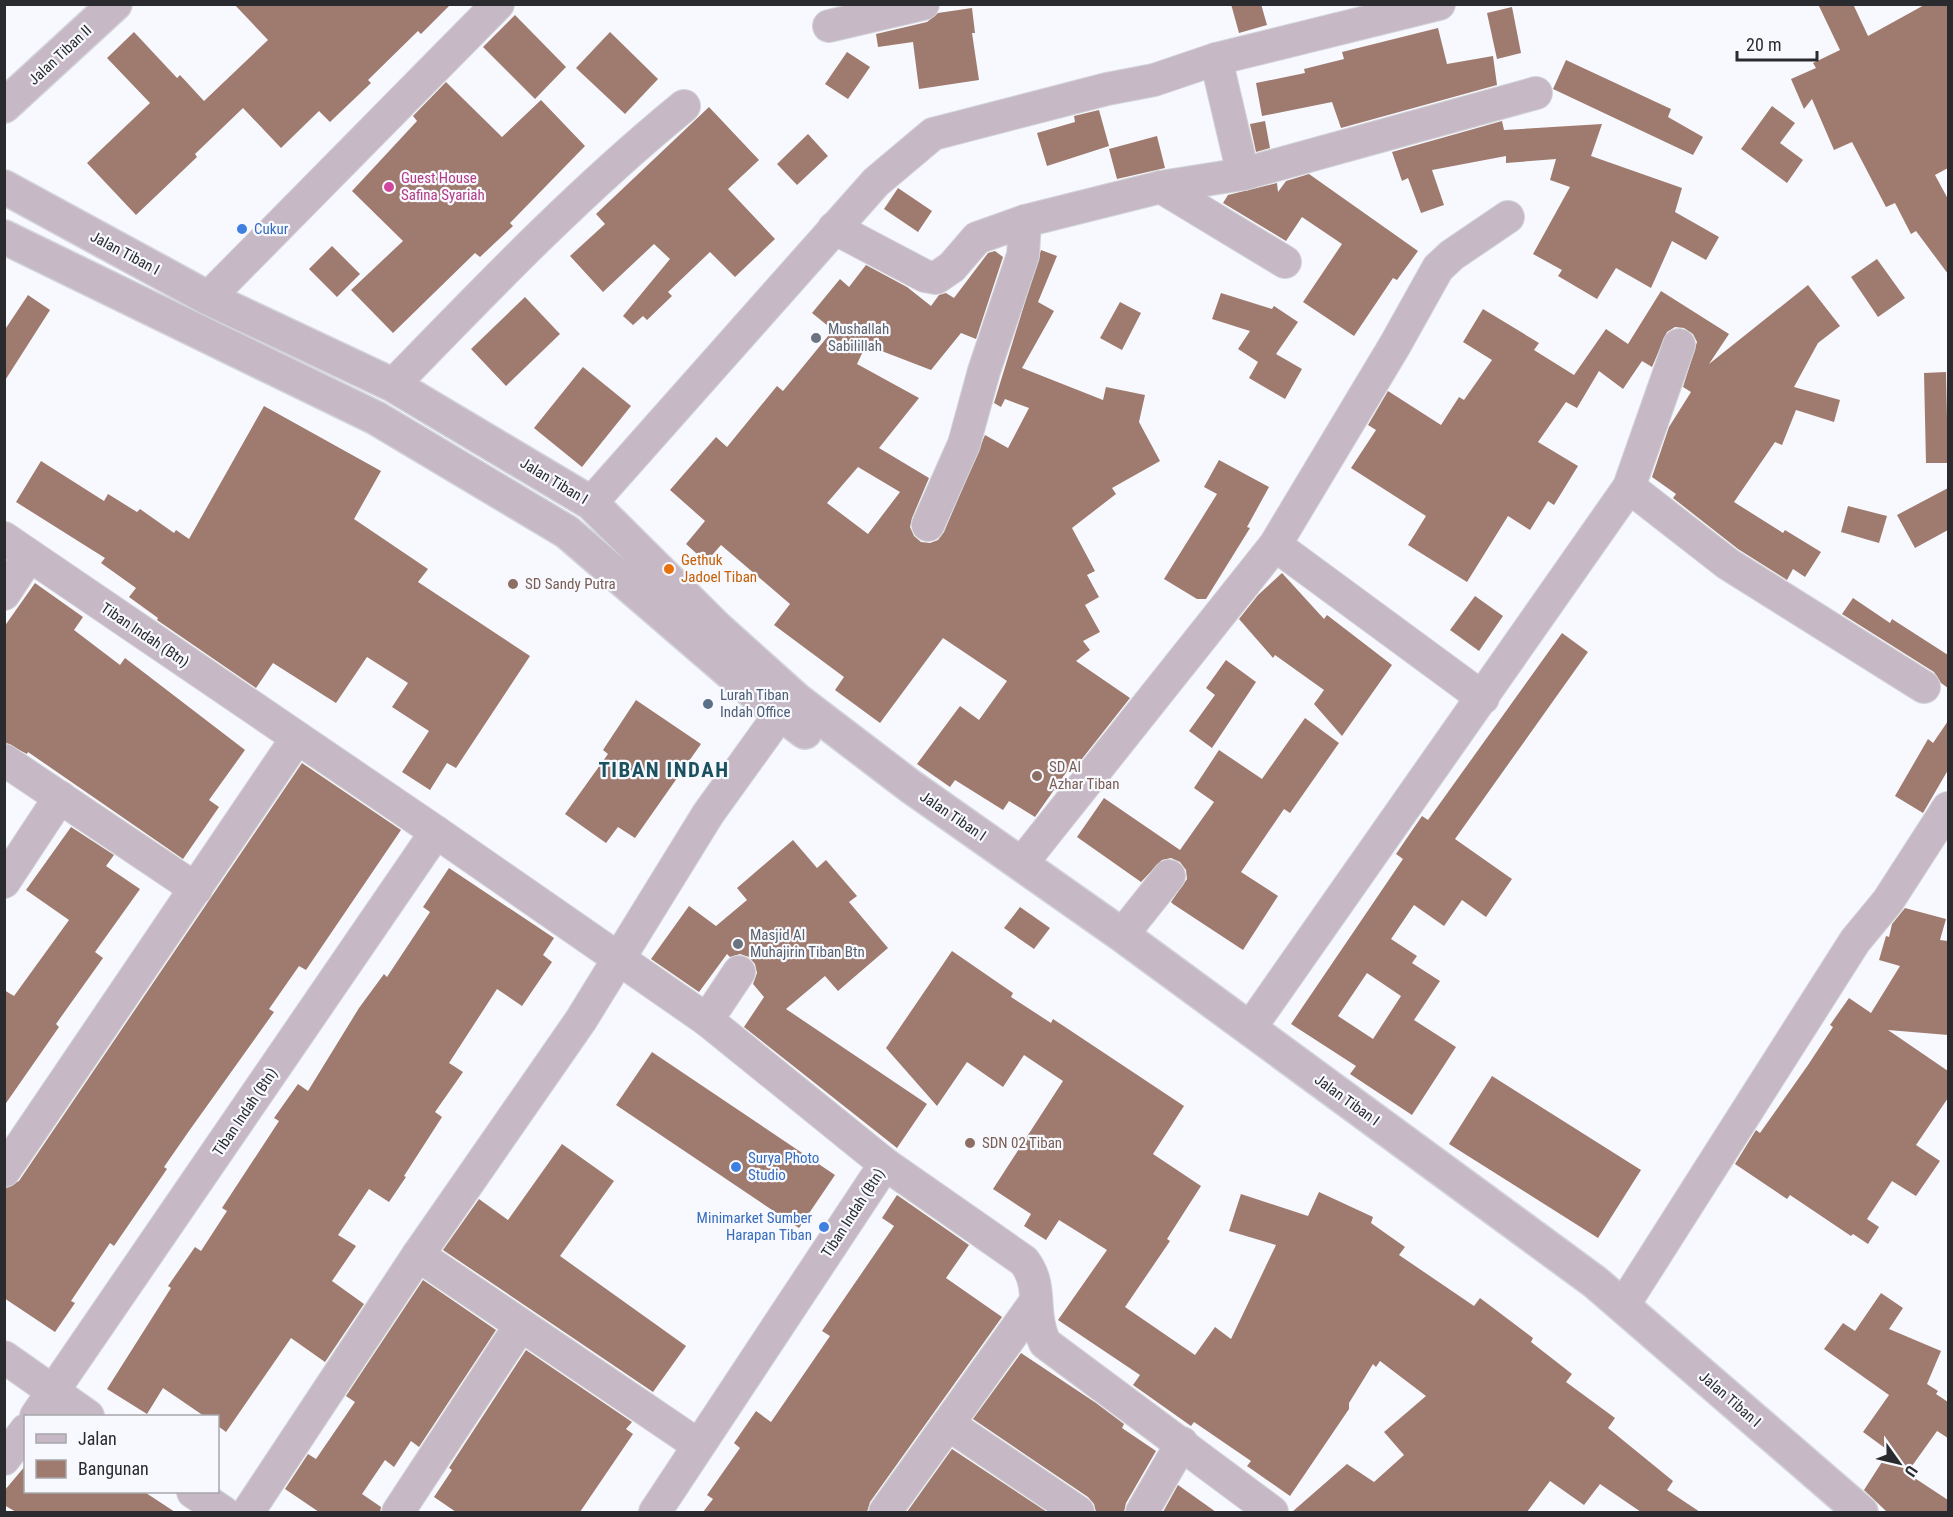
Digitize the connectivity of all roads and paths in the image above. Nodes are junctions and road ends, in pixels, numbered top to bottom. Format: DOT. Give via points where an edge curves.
graph roads {
  1 [pos="115,4"];
  2 [pos="498,4"];
  3 [pos="923,4"];
  4 [pos="1439,4"];
  5 [pos="829,26"];
  6 [pos="1216,59"];
  7 [pos="1536,93"];
  8 [pos="4,106"];
  9 [pos="684,106"];
  10 [pos="1243,174"];
  11 [pos="4,187"];
  12 [pos="1161,187"];
  13 [pos="1508,217"];
  14 [pos="1025,221"];
  15 [pos="834,228"];
  16 [pos="8,245"];
  17 [pos="1285,262"];
  18 [pos="208,298"];
  19 [pos="1679,345"];
  20 [pos="393,385"];
  21 [pos="1629,487"];
  22 [pos="591,503"];
  23 [pos="928,525"];
  24 [pos="567,532"];
  25 [pos="1275,544"];
  26 [pos="17,547"];
  27 [pos="4,594"];
  28 [pos="1924,687"];
  29 [pos="1484,698"];
  30 [pos="780,714"];
  31 [pos="297,738"];
  32 [pos="4,760"];
  33 [pos="60,797"];
  34 [pos="1948,808"];
  35 [pos="436,831"];
  36 [pos="1022,863"];
  37 [pos="1169,876"];
  38 [pos="4,882"];
  39 [pos="196,889"];
  40 [pos="1122,935"];
  41 [pos="620,958"];
  42 [pos="739,972"];
  43 [pos="707,1020"];
  44 [pos="1250,1028"];
  45 [pos="885,1164"];
  46 [pos="6,1165"];
  47 [pos="418,1256"];
  48 [pos="1036,1301"];
  49 [pos="1623,1306"];
  50 [pos="520,1326"];
  51 [pos="4,1358"];
  52 [pos="44,1404"];
  53 [pos="84,1415"];
  54 [pos="948,1424"];
  55 [pos="24,1433"];
  56 [pos="1182,1443"];
  57 [pos="698,1444"];
  58 [pos="4,1459"];
  59 [pos="198,1493"];
  60 [pos="244,1512"];
  61 [pos="398,1512"];
  62 [pos="655,1512"];
  63 [pos="887,1512"];
  64 [pos="1078,1512"];
  65 [pos="1142,1512"];
  66 [pos="1272,1512"];
  67 [pos="1835,1512"];
  68 [pos="1861,1512"];
  1 -- 8 [label="street, Jalan Tiban II"];
  2 -- 18 [label="street"];
  3 -- 5 [label="street"];
  4 -- 6 [label="street"];
  6 -- 10 [label="street"];
  6 -- 15 [label="street" via="1154,80 933,134 876,182"];
  7 -- 10 [label="street"];
  9 -- 20 [label="street" via="534,240"];
  10 -- 12 [label="street"];
  11 -- 18 [label="street, Jalan Tiban I"];
  12 -- 14 [label="street"];
  12 -- 17 [label="street"];
  13 -- 25 [label="street" via="1438,268"];
  14 -- 15 [label="street" via="977,238 952,267 936,278 925,276"];
  14 -- 23 [label="street" via="1023,255 964,444"];
  15 -- 22 [label="street"];
  16 -- 24 [label="street, Jalan Tiban I" via="376,417"];
  18 -- 20 [label="street, Jalan Tiban I"];
  19 -- 21 [label="street"];
  20 -- 22 [label="street, Jalan Tiban I"];
  21 -- 28 [label="street" via="1728,564"];
  21 -- 29 [label="street"];
  22 -- 24 [label="street"];
  22 -- 36 [label="street, Jalan Tiban I" via="718,629 796,699 910,786"];
  24 -- 30 [label="street, Jalan Tiban I"];
  25 -- 29 [label="street"];
  25 -- 36 [label="street"];
  26 -- 27 [label="street"];
  26 -- 31 [label="street, Tiban Indah (Btn)"];
  29 -- 44 [label="street"];
  30 -- 41 [label="street" via="708,814"];
  30 -- 67 [label="street, Jalan Tiban I" via="1012,876 1597,1308"];
  31 -- 35 [label="street, Tiban Indah (Btn)"];
  31 -- 39 [label="street"];
  32 -- 33 [label="street"];
  33 -- 38 [label="street"];
  33 -- 39 [label="street"];
  34 -- 49 [label="street" via="1888,901 1855,941"];
  35 -- 41 [label="street, Tiban Indah (Btn)"];
  35 -- 52 [label="street, Tiban Indah (Btn)"];
  36 -- 40 [label="street, Jalan Tiban I"];
  37 -- 40 [label="street"];
  39 -- 46 [label="street"];
  40 -- 44 [label="street, Jalan Tiban I"];
  41 -- 43 [label="street, Tiban Indah (Btn)"];
  41 -- 47 [label="street"];
  42 -- 43 [label="street"];
  43 -- 45 [label="street, Tiban Indah (Btn)"];
  44 -- 49 [label="street, Jalan Tiban I"];
  45 -- 48 [label="street" via="1024,1261 1035,1274"];
  45 -- 57 [label="street, Tiban Indah (Btn)"];
  47 -- 50 [label="street"];
  47 -- 60 [label="street"];
  48 -- 54 [label="street"];
  48 -- 56 [label="street" via="1038,1329 1044,1343"];
  49 -- 68 [label="street, Jalan Tiban I"];
  50 -- 57 [label="street"];
  50 -- 61 [label="street"];
  51 -- 52 [label="street"];
  52 -- 53 [label="street"];
  54 -- 63 [label="street"];
  54 -- 64 [label="street"];
  55 -- 58 [label="street"];
  56 -- 65 [label="street"];
  56 -- 66 [label="street"];
  57 -- 62 [label="street, Tiban Indah (Btn)"];
  59 -- 60 [label="street"];
}
